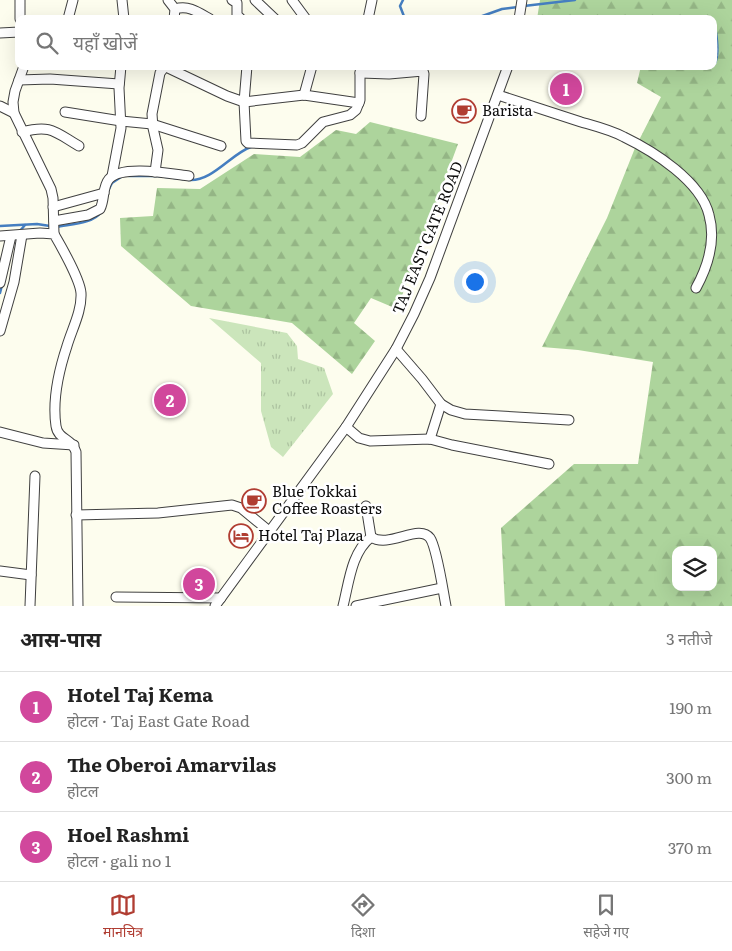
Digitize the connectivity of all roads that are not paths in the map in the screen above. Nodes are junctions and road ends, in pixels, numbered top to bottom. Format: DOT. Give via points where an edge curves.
graph roads {
  1 [pos="20,0"];
  2 [pos="74,0"];
  3 [pos="122,0"];
  4 [pos="168,0"];
  5 [pos="232,0"];
  6 [pos="255,0"];
  7 [pos="292,0"];
  8 [pos="372,0"];
  9 [pos="522,0"];
  10 [pos="175,14"];
  11 [pos="20,15"];
  12 [pos="69,15"];
  13 [pos="124,15"];
  14 [pos="203,15"];
  15 [pos="237,15"];
  16 [pos="271,15"];
  17 [pos="303,15"];
  18 [pos="369,15"];
  19 [pos="520,15"];
  20 [pos="15,32"];
  21 [pos="0,33"];
  22 [pos="23,70"];
  23 [pos="121,70"];
  24 [pos="164,70"];
  25 [pos="173,70"];
  26 [pos="247,70"];
  27 [pos="311,70"];
  28 [pos="361,70"];
  29 [pos="507,70"];
  30 [pos="19,80"];
  31 [pos="119,84"];
  32 [pos="304,95"];
  33 [pos="498,95"];
  34 [pos="244,102"];
  35 [pos="359,103"];
  36 [pos="0,106"];
  37 [pos="65,112"];
  38 [pos="14,114"];
  39 [pos="421,116"];
  40 [pos="121,121"];
  41 [pos="152,124"];
  42 [pos="22,132"];
  43 [pos="79,146"];
  44 [pos="221,146"];
  45 [pos="113,172"];
  46 [pos="155,172"];
  47 [pos="189,176"];
  48 [pos="104,193"];
  49 [pos="53,207"];
  50 [pos="54,221"];
  51 [pos="22,234"];
  52 [pos="54,234"];
  53 [pos="0,236"];
  54 [pos="11,236"];
  55 [pos="0,283"];
  56 [pos="696,288"];
  57 [pos="0,330"];
  58 [pos="396,349"];
  59 [pos="441,404"];
  60 [pos="569,420"];
  61 [pos="346,427"];
  62 [pos="0,432"];
  63 [pos="430,439"];
  64 [pos="74,445"];
  65 [pos="549,464"];
  66 [pos="35,476"];
  67 [pos="366,506"];
  68 [pos="76,514"];
  69 [pos="269,531"];
  70 [pos="371,536"];
  71 [pos="0,571"];
  72 [pos="31,575"];
  73 [pos="442,588"];
  74 [pos="116,597"];
  75 [pos="221,598"];
  76 [pos="30,606"];
  77 [pos="78,606"];
  78 [pos="215,606"];
  79 [pos="343,606"];
  80 [pos="356,606"];
  81 [pos="446,606"];
  1 -- 11 [label="street"];
  2 -- 12 [label="street"];
  3 -- 13 [label="street"];
  4 -- 10 [label="street"];
  5 -- 15 [label="street" via="237,3"];
  6 -- 16 [label="street"];
  7 -- 17 [label="street"];
  8 -- 18 [label="street"];
  9 -- 19 [label="street"];
  10 -- 14 [label="street" via="185,7"];
  20 -- 21 [label="street"];
  22 -- 30 [label="street"];
  23 -- 31 [label="street"];
  24 -- 41 [label="street" via="157,87"];
  25 -- 34 [label="street"];
  26 -- 34 [label="street"];
  27 -- 32 [label="street"];
  28 -- 35 [label="street"];
  28 -- 39 [label="street" via="389,74 423,71"];
  29 -- 33 [label="street, TAJ EAST GATE ROAD"];
  30 -- 31 [label="street"];
  30 -- 38 [label="street" via="13,102"];
  31 -- 40 [label="street"];
  32 -- 34 [label="street"];
  32 -- 35 [label="street"];
  33 -- 56 [label="street" via="623,136 689,181 709,213 711,227 709,258"];
  33 -- 58 [label="street, TAJ EAST GATE ROAD" via="430,278"];
  34 -- 35 [label="street" via="248,143 291,146 302,143 323,122 350,115"];
  36 -- 38 [label="street"];
  37 -- 40 [label="street"];
  38 -- 42 [label="street"];
  40 -- 41 [label="street"];
  40 -- 45 [label="street"];
  41 -- 44 [label="street"];
  41 -- 46 [label="street" via="158,150"];
  42 -- 43 [label="street" via="47,128"];
  42 -- 49 [label="street" via="51,189"];
  45 -- 46 [label="street"];
  45 -- 48 [label="street"];
  46 -- 47 [label="street"];
  48 -- 49 [label="street"];
  48 -- 50 [label="street" via="100,209"];
  49 -- 50 [label="street"];
  50 -- 52 [label="street"];
  51 -- 52 [label="street"];
  51 -- 54 [label="street"];
  51 -- 57 [label="street" via="14,282"];
  52 -- 64 [label="street" via="81,291 58,376 56,398 58,433"];
  53 -- 54 [label="street"];
  54 -- 55 [label="street"];
  58 -- 59 [label="street"];
  58 -- 61 [label="street, TAJ EAST GATE ROAD"];
  59 -- 60 [label="street" via="465,414"];
  59 -- 63 [label="street"];
  61 -- 63 [label="street" via="370,442"];
  61 -- 69 [label="street, TAJ EAST GATE ROAD"];
  62 -- 64 [label="street" via="43,443"];
  63 -- 65 [label="street"];
  64 -- 68 [label="street"];
  66 -- 72 [label="street"];
  67 -- 70 [label="street"];
  68 -- 69 [label="street" via="158,513 232,505 241,508"];
  68 -- 77 [label="street"];
  69 -- 75 [label="street, TAJ EAST GATE ROAD"];
  70 -- 73 [label="street" via="384,540 424,533 430,538 436,556"];
  70 -- 79 [label="street" via="359,550"];
  71 -- 72 [label="street"];
  72 -- 76 [label="street"];
  73 -- 80 [label="street"];
  73 -- 81 [label="street"];
  74 -- 75 [label="street"];
  75 -- 78 [label="street, TAJ EAST GATE ROAD"];
}
